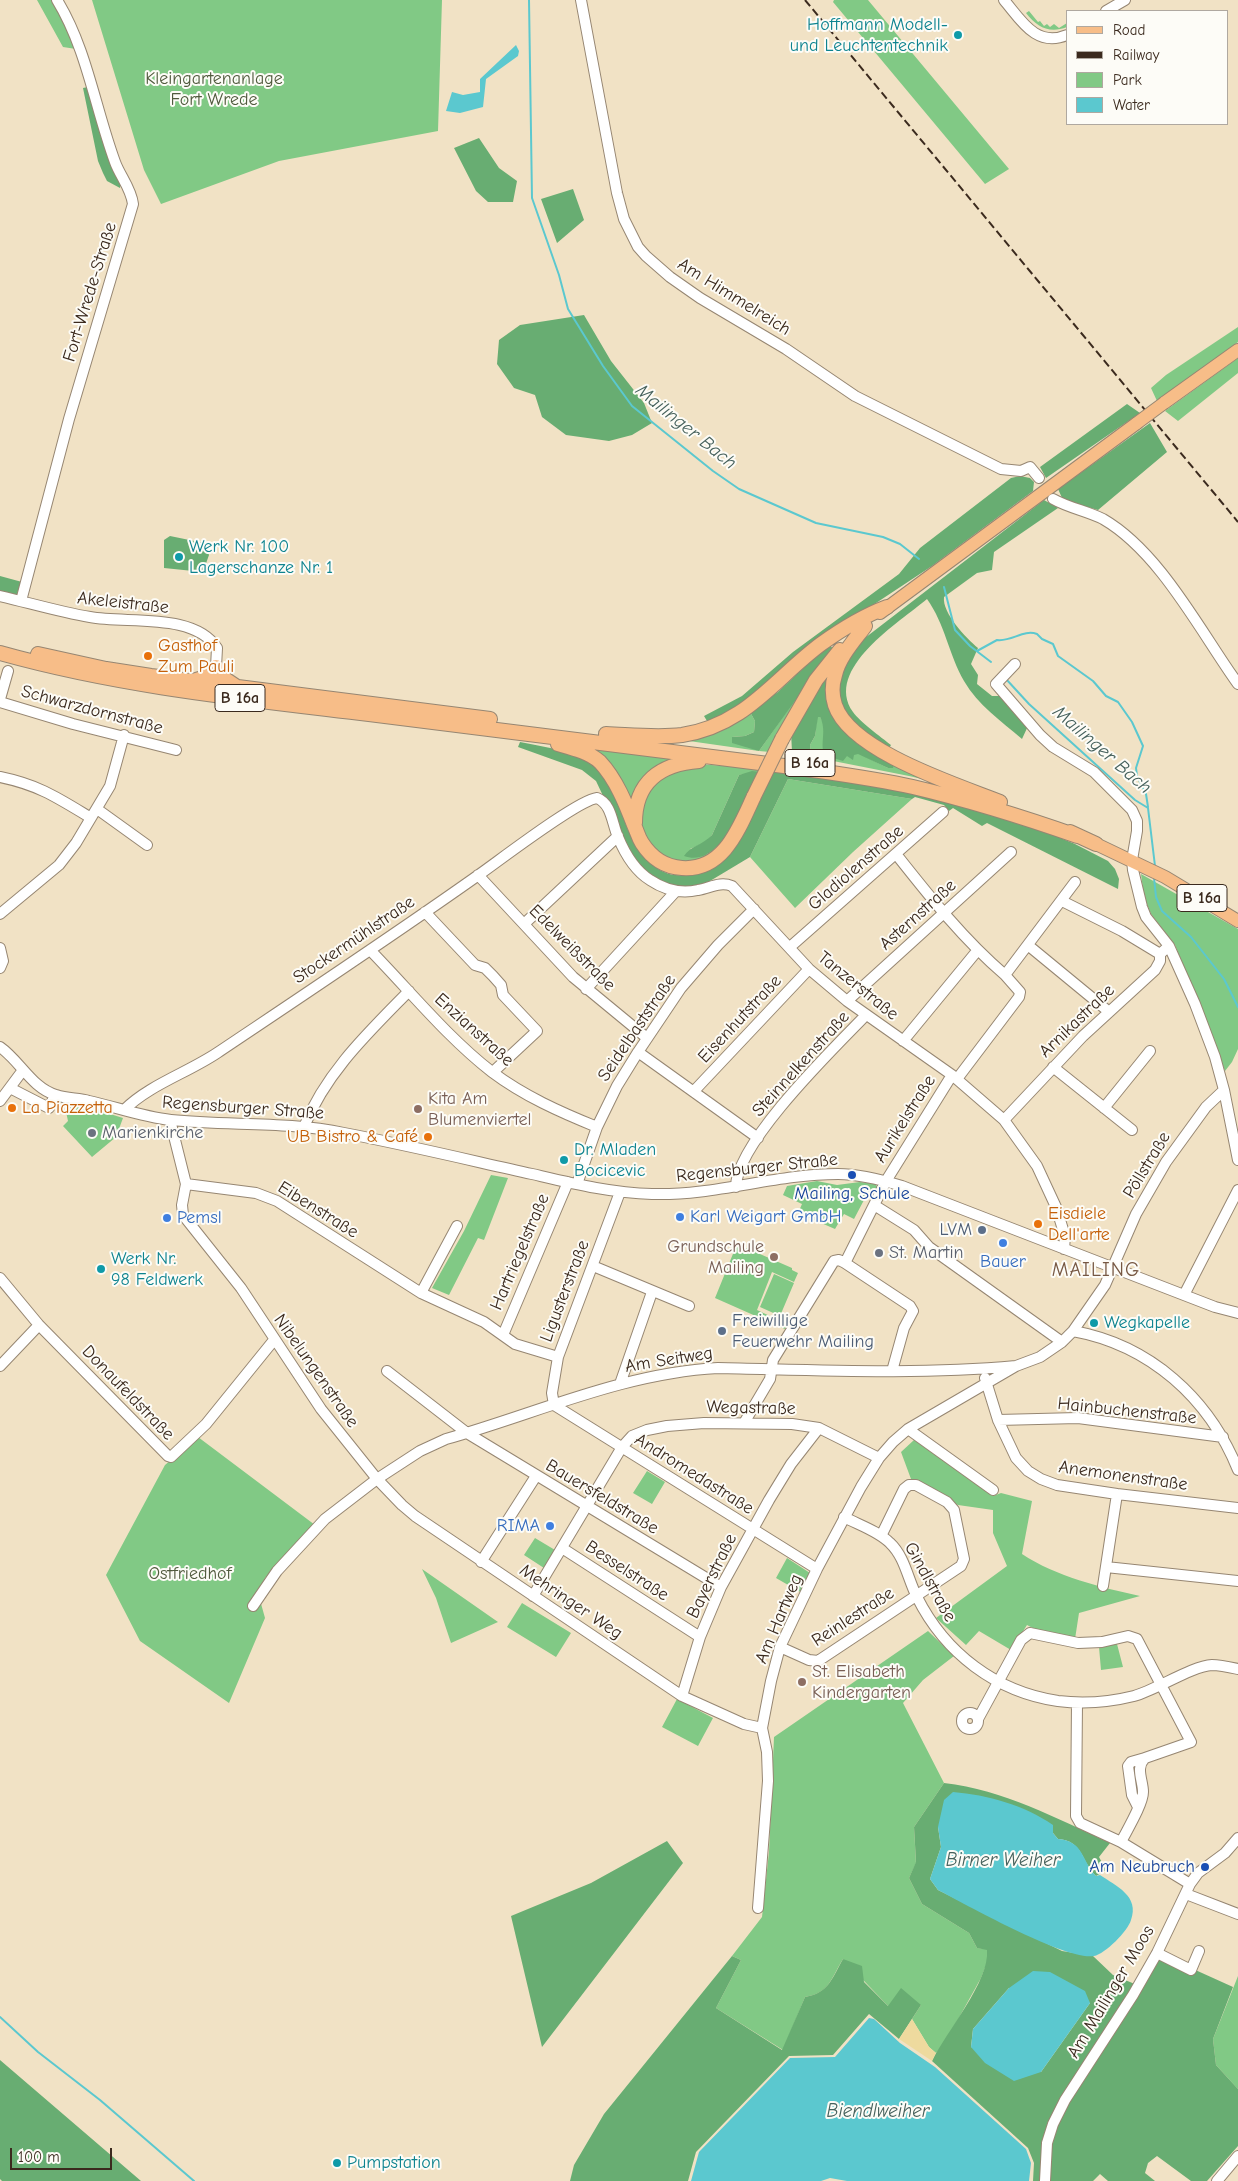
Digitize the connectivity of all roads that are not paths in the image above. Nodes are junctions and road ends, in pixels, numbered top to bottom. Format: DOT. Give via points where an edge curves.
graph roads {
  1 [pos="57,0"];
  2 [pos="581,0"];
  3 [pos="1004,0"];
  4 [pos="1125,0"];
  5 [pos="1108,10"];
  6 [pos="1066,35"];
  7 [pos="1238,350"];
  8 [pos="1039,478"];
  9 [pos="1053,499"];
  10 [pos="0,596"];
  11 [pos="21,601"];
  12 [pos="887,607"];
  13 [pos="864,626"];
  14 [pos="0,644"];
  15 [pos="0,653"];
  16 [pos="1015,664"];
  17 [pos="216,666"];
  18 [pos="8,670"];
  19 [pos="192,681"];
  20 [pos="1238,684"];
  21 [pos="238,687"];
  22 [pos="0,701"];
  23 [pos="482,728"];
  24 [pos="606,734"];
  25 [pos="124,736"];
  26 [pos="176,750"];
  27 [pos="726,758"];
  28 [pos="0,777"];
  29 [pos="602,800"];
  30 [pos="1012,807"];
  31 [pos="943,812"];
  32 [pos="94,813"];
  33 [pos="635,827"];
  34 [pos="618,836"];
  35 [pos="1077,836"];
  36 [pos="1096,844"];
  37 [pos="147,845"];
  38 [pos="1011,852"];
  39 [pos="896,854"];
  40 [pos="1132,860"];
  41 [pos="478,875"];
  42 [pos="1075,882"];
  43 [pos="676,891"];
  44 [pos="1062,901"];
  45 [pos="754,909"];
  46 [pos="425,912"];
  47 [pos="0,914"];
  48 [pos="943,914"];
  49 [pos="1238,921"];
  50 [pos="524,924"];
  51 [pos="1029,946"];
  52 [pos="1169,946"];
  53 [pos="790,947"];
  54 [pos="0,948"];
  55 [pos="370,950"];
  56 [pos="977,951"];
  57 [pos="1160,954"];
  58 [pos="0,968"];
  59 [pos="810,969"];
  60 [pos="1005,975"];
  61 [pos="586,989"];
  62 [pos="409,990"];
  63 [pos="847,1001"];
  64 [pos="1108,1012"];
  65 [pos="865,1016"];
  66 [pos="647,1038"];
  67 [pos="903,1041"];
  68 [pos="0,1047"];
  69 [pos="1150,1051"];
  70 [pos="638,1052"];
  71 [pos="1053,1067"];
  72 [pos="23,1070"];
  73 [pos="493,1072"];
  74 [pos="954,1077"];
  75 [pos="10,1088"];
  76 [pos="1224,1090"];
  77 [pos="694,1092"];
  78 [pos="55,1095"];
  79 [pos="0,1101"];
  80 [pos="1104,1108"];
  81 [pos="124,1110"];
  82 [pos="170,1120"];
  83 [pos="1004,1120"];
  84 [pos="304,1127"];
  85 [pos="597,1127"];
  86 [pos="1132,1130"];
  87 [pos="758,1138"];
  88 [pos="1238,1160"];
  89 [pos="886,1181"];
  90 [pos="572,1183"];
  91 [pos="186,1184"];
  92 [pos="736,1187"];
  93 [pos="1238,1190"];
  94 [pos="620,1192"];
  95 [pos="874,1205"];
  96 [pos="457,1226"];
  97 [pos="1064,1249"];
  98 [pos="845,1263"];
  99 [pos="593,1266"];
  100 [pos="1112,1267"];
  101 [pos="0,1278"];
  102 [pos="652,1292"];
  103 [pos="421,1293"];
  104 [pos="1184,1295"];
  105 [pos="688,1306"];
  106 [pos="1238,1313"];
  107 [pos="39,1324"];
  108 [pos="1073,1331"];
  109 [pos="503,1335"];
  110 [pos="274,1340"];
  111 [pos="1062,1342"];
  112 [pos="558,1357"];
  113 [pos="0,1366"];
  114 [pos="1016,1366"];
  115 [pos="772,1369"];
  116 [pos="980,1369"];
  117 [pos="892,1370"];
  118 [pos="387,1371"];
  119 [pos="987,1383"];
  120 [pos="620,1384"];
  121 [pos="554,1405"];
  122 [pos="998,1420"];
  123 [pos="744,1423"];
  124 [pos="819,1428"];
  125 [pos="908,1429"];
  126 [pos="467,1433"];
  127 [pos="1222,1437"];
  128 [pos="622,1447"];
  129 [pos="879,1458"];
  130 [pos="1238,1470"];
  131 [pos="536,1476"];
  132 [pos="377,1479"];
  133 [pos="993,1490"];
  134 [pos="1117,1494"];
  135 [pos="588,1507"];
  136 [pos="1238,1508"];
  137 [pos="844,1517"];
  138 [pos="753,1530"];
  139 [pos="881,1536"];
  140 [pos="562,1548"];
  141 [pos="481,1562"];
  142 [pos="1106,1567"];
  143 [pos="817,1569"];
  144 [pos="1238,1581"];
  145 [pos="1103,1586"];
  146 [pos="721,1587"];
  147 [pos="533,1596"];
  148 [pos="916,1596"];
  149 [pos="253,1606"];
  150 [pos="700,1637"];
  151 [pos="780,1648"];
  152 [pos="1238,1669"];
  153 [pos="999,1682"];
  154 [pos="1162,1686"];
  155 [pos="682,1696"];
  156 [pos="1077,1703"];
  157 [pos="978,1719"];
  158 [pos="762,1728"];
  159 [pos="1238,1838"];
  160 [pos="1121,1842"];
  161 [pos="1188,1889"];
  162 [pos="758,1908"];
  163 [pos="1238,1914"];
  164 [pos="1199,1951"];
  165 [pos="1157,1953"];
  166 [pos="1238,2156"];
  167 [pos="1045,2181"];
  168 [pos="1217,2181"];
  1 -- 11 [label="street, Fort-Wrede-Straße" via="77,38 115,164 133,204 69,419"];
  2 -- 8 [label="street, Am Himmelreich" via="617,193 627,225 646,256 700,298 786,349 854,396 1001,469 1021,471 1030,467"];
  3 -- 6 [label="street" via="1032,32 1054,39"];
  4 -- 5 [label="street"];
  7 -- 12 [label="main road, bridge"];
  9 -- 20 [label="street" via="1104,520 1148,558 1167,580"];
  10 -- 11 [label="street, Akeleistraße"];
  11 -- 17 [label="street, Akeleistraße" via="94,618 148,621 194,629 217,648"];
  12 -- 13 [label="main road"];
  12 -- 24 [label="highway" via="865,615 820,645 770,691 728,720 706,729 665,736"];
  13 -- 30 [label="highway" via="835,673 835,705 845,723 867,742 896,759"];
  13 -- 33 [label="highway, bridge" via="837,652 816,680 782,739 738,832 715,860 695,868 678,868 657,860"];
  14 -- 19 [label="highway, B 16a" via="64,661"];
  15 -- 23 [label="highway, B 16a" via="56,669 119,681"];
  16 -- 40 [label="street" via="996,684 1053,747 1094,772 1128,803 1135,815 1137,831"];
  17 -- 19 [label="highway" via="206,677"];
  17 -- 21 [label="highway" via="225,679"];
  18 -- 22 [label="street"];
  19 -- 21 [label="highway, B 16a"];
  21 -- 24 [label="highway, B 16a"];
  22 -- 25 [label="street, Schwarzdornstraße"];
  23 -- 27 [label="highway, B 16a"];
  23 -- 33 [label="highway" via="572,748 599,761 617,787"];
  24 -- 30 [label="highway, B 16a" via="870,771"];
  25 -- 26 [label="street, Schwarzdornstraße"];
  25 -- 32 [label="street" via="110,786"];
  27 -- 33 [label="highway" via="678,763 658,772 640,797"];
  27 -- 35 [label="highway, B 16a" via="911,787 1009,813"];
  28 -- 32 [label="street" via="31,784"];
  29 -- 34 [label="street, Tanzerstraße" via="607,805"];
  29 -- 41 [label="street, Stockermühlstraße" via="591,798"];
  30 -- 35 [label="highway, B 16a"];
  31 -- 39 [label="street, Gladiolenstraße"];
  32 -- 37 [label="street"];
  32 -- 47 [label="street" via="59,865"];
  34 -- 43 [label="street, Tanzerstraße" via="639,872 664,888"];
  34 -- 50 [label="street"];
  35 -- 36 [label="highway, B 16a"];
  36 -- 40 [label="main road, B 16a"];
  38 -- 48 [label="street, Asternstraße"];
  39 -- 48 [label="street"];
  39 -- 53 [label="street, Gladiolenstraße"];
  40 -- 49 [label="main road, B 16a"];
  40 -- 52 [label="street" via="1146,917"];
  41 -- 46 [label="street, Stockermühlstraße"];
  41 -- 50 [label="street, Edelweißstraße"];
  42 -- 44 [label="street"];
  43 -- 45 [label="street, Tanzerstraße" via="697,891 726,884 738,891"];
  43 -- 61 [label="street"];
  44 -- 51 [label="street"];
  44 -- 57 [label="street"];
  45 -- 53 [label="street, Tanzerstraße"];
  45 -- 66 [label="street, Seidelbaststraße" via="681,988"];
  46 -- 55 [label="street, Stockermühlstraße"];
  46 -- 73 [label="street" via="475,966 485,968 493,976 501,985 503,995 537,1031"];
  48 -- 56 [label="street"];
  48 -- 63 [label="street, Asternstraße"];
  50 -- 61 [label="street, Edelweißstraße"];
  51 -- 60 [label="street"];
  51 -- 64 [label="street"];
  52 -- 57 [label="street, Arnikastraße"];
  52 -- 76 [label="street" via="1195,1004"];
  53 -- 59 [label="street, Tanzerstraße"];
  54 -- 58 [label="street"];
  55 -- 62 [label="street, Enzianstraße"];
  55 -- 81 [label="street, Stockermühlstraße" via="212,1056 136,1099"];
  56 -- 60 [label="street"];
  56 -- 67 [label="street"];
  57 -- 64 [label="street, Arnikastraße" via="1154,970"];
  59 -- 63 [label="street, Tanzerstraße"];
  59 -- 77 [label="street, Eisenhutstraße"];
  60 -- 74 [label="street, Aurikelstraße" via="1016,985 1019,997"];
  61 -- 66 [label="street, Edelweißstraße"];
  62 -- 73 [label="street, Enzianstraße" via="457,1041"];
  62 -- 84 [label="street" via="343,1061 321,1093"];
  63 -- 65 [label="street, Tanzerstraße"];
  64 -- 71 [label="street, Arnikastraße"];
  65 -- 67 [label="street, Tanzerstraße"];
  65 -- 87 [label="street, Steinnelkenstraße" via="780,1108"];
  66 -- 70 [label="street, Seidelbaststraße"];
  67 -- 74 [label="street, Tanzerstraße"];
  68 -- 72 [label="street"];
  69 -- 80 [label="street"];
  70 -- 77 [label="street"];
  70 -- 85 [label="street, Seidelbaststraße"];
  71 -- 80 [label="street"];
  71 -- 83 [label="street, Arnikastraße"];
  72 -- 75 [label="street"];
  72 -- 78 [label="street"];
  73 -- 85 [label="street, Enzianstraße" via="550,1106"];
  74 -- 83 [label="street, Tanzerstraße"];
  74 -- 89 [label="street, Aurikelstraße"];
  75 -- 78 [label="street" via="48,1108"];
  75 -- 79 [label="street"];
  76 -- 88 [label="street"];
  76 -- 100 [label="street, Pöllstraße" via="1206,1107 1166,1162 1136,1214"];
  77 -- 87 [label="street"];
  78 -- 81 [label="street, Regensburger Straße"];
  80 -- 86 [label="street"];
  81 -- 82 [label="street, Regensburger Straße"];
  82 -- 84 [label="street, Regensburger Straße"];
  82 -- 91 [label="street, Nibelungenstraße"];
  83 -- 97 [label="street, Tanzerstraße" via="1038,1166 1056,1207 1065,1236"];
  84 -- 90 [label="street, Regensburger Straße" via="342,1132"];
  85 -- 90 [label="street, Seidelbaststraße"];
  87 -- 92 [label="street, Steinnelkenstraße" via="738,1174"];
  89 -- 92 [label="street, Regensburger Straße" via="819,1174"];
  89 -- 95 [label="street, Aurikelstraße"];
  89 -- 97 [label="street, Regensburger Straße"];
  90 -- 94 [label="street, Regensburger Straße"];
  90 -- 109 [label="street, Hartriegelstraße"];
  91 -- 103 [label="street, Eibenstraße" via="256,1193 277,1201"];
  91 -- 110 [label="street, Nibelungenstraße" via="183,1215 241,1288"];
  92 -- 94 [label="street, Regensburger Straße" via="673,1194"];
  93 -- 104 [label="street"];
  94 -- 99 [label="street, Ligusterstraße"];
  95 -- 98 [label="street, Aurikelstraße"];
  95 -- 111 [label="street" via="914,1230 929,1247"];
  96 -- 103 [label="street"];
  97 -- 100 [label="street, Regensburger Straße"];
  98 -- 115 [label="street" via="834,1261 773,1360"];
  98 -- 117 [label="street" via="913,1311 904,1328"];
  99 -- 102 [label="street"];
  99 -- 112 [label="street, Ligusterstraße"];
  100 -- 104 [label="street, Regensburger Straße"];
  100 -- 108 [label="street, Am Hartweg" via="1105,1284"];
  101 -- 107 [label="street, Donaufeldstraße"];
  102 -- 105 [label="street"];
  102 -- 120 [label="street"];
  103 -- 109 [label="street, Eibenstraße" via="484,1322"];
  104 -- 106 [label="street, Regensburger Straße"];
  107 -- 110 [label="street, Donaufeldstraße" via="170,1457 206,1424"];
  107 -- 113 [label="street"];
  108 -- 111 [label="street, Am Hartweg"];
  108 -- 127 [label="street" via="1112,1340 1154,1365 1196,1399"];
  109 -- 112 [label="street, Eibenstraße" via="515,1344"];
  110 -- 132 [label="street, Nibelungenstraße" via="321,1410"];
  111 -- 114 [label="street, Am Hartweg" via="1040,1357"];
  112 -- 121 [label="street, Ligusterstraße" via="552,1393"];
  114 -- 116 [label="street, Am Seitweg"];
  114 -- 119 [label="street, Am Hartweg"];
  115 -- 117 [label="street, Am Seitweg"];
  115 -- 120 [label="street, Am Seitweg" via="689,1370"];
  115 -- 123 [label="street" via="770,1379"];
  116 -- 117 [label="street, Am Seitweg"];
  116 -- 119 [label="street, Anemonenstraße"];
  118 -- 126 [label="street, Bauersfeldstraße"];
  119 -- 122 [label="street, Anemonenstraße"];
  119 -- 125 [label="street, Am Hartweg"];
  120 -- 121 [label="street, Am Seitweg"];
  121 -- 126 [label="street, Am Seitweg"];
  121 -- 128 [label="street, Andromedastraße"];
  122 -- 127 [label="street, Hainbuchenstraße" via="1078,1418"];
  122 -- 134 [label="street, Anemonenstraße" via="1016,1458 1028,1472 1058,1485"];
  123 -- 124 [label="street, Wegastraße"];
  123 -- 128 [label="street, Wegastraße" via="667,1426 632,1436"];
  124 -- 129 [label="street, Wegastraße"];
  124 -- 138 [label="street, Bayerstraße" via="791,1464"];
  125 -- 129 [label="street, Am Hartweg"];
  125 -- 133 [label="street"];
  126 -- 131 [label="street, Bauersfeldstraße"];
  126 -- 132 [label="street, Am Seitweg" via="420,1451"];
  127 -- 130 [label="street"];
  128 -- 135 [label="street"];
  128 -- 138 [label="street, Andromedastraße"];
  129 -- 137 [label="street, Am Hartweg"];
  131 -- 135 [label="street, Bauersfeldstraße"];
  131 -- 141 [label="street"];
  132 -- 141 [label="street, Mehringer Weg" via="402,1505"];
  132 -- 149 [label="street" via="325,1519 277,1571"];
  134 -- 136 [label="street, Anemonenstraße"];
  134 -- 142 [label="street"];
  135 -- 140 [label="street"];
  135 -- 146 [label="street, Bauersfeldstraße"];
  137 -- 139 [label="street, Gindlstraße"];
  137 -- 143 [label="street, Am Hartweg"];
  138 -- 143 [label="street, Andromedastraße"];
  138 -- 146 [label="street, Bayerstraße"];
  139 -- 148 [label="street, Gindlstraße" via="900,1555"];
  139 -- 148 [label="street" via="909,1485 916,1485 940,1498 954,1510 964,1559 961,1566"];
  140 -- 147 [label="street"];
  140 -- 150 [label="street, Besselstraße"];
  141 -- 147 [label="street, Mehringer Weg"];
  142 -- 144 [label="street"];
  142 -- 145 [label="street"];
  143 -- 151 [label="street, Am Hartweg"];
  146 -- 150 [label="street, Bayerstraße"];
  147 -- 155 [label="street, Mehringer Weg"];
  148 -- 151 [label="street, Reinlestraße" via="818,1661"];
  148 -- 153 [label="street, Gindlstraße" via="929,1619 957,1653"];
  150 -- 155 [label="street, Bayerstraße"];
  151 -- 158 [label="street, Am Hartweg"];
  152 -- 154 [label="street, Gindlstraße" via="1211,1665"];
  153 -- 154 [label="street" via="1021,1640 1034,1633 1078,1643 1133,1636 1141,1643"];
  153 -- 156 [label="street, Gindlstraße" via="1039,1697"];
  153 -- 157 [label="street"];
  154 -- 156 [label="street, Gindlstraße" via="1134,1696"];
  154 -- 160 [label="street" via="1191,1742 1144,1758 1139,1768 1144,1793"];
  155 -- 158 [label="street, Mehringer Weg" via="744,1724"];
  156 -- 160 [label="street" via="1076,1816 1080,1823"];
  158 -- 162 [label="street, Am Hartweg" via="768,1781"];
  159 -- 161 [label="street, Am Mailinger Moos" via="1198,1873"];
  160 -- 161 [label="street"];
  161 -- 163 [label="street"];
  161 -- 165 [label="street, Am Mailinger Moos"];
  164 -- 165 [label="street" via="1191,1970"];
  165 -- 167 [label="street, Am Mailinger Moos" via="1053,2124 1047,2143"];
  166 -- 168 [label="street"];
}
